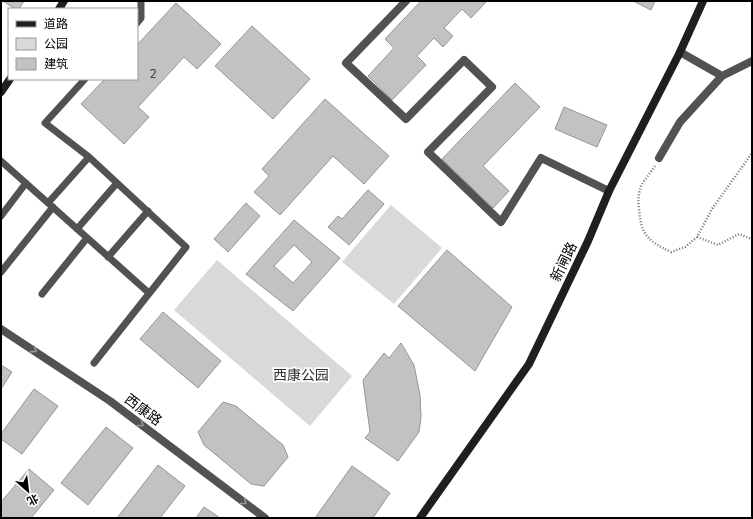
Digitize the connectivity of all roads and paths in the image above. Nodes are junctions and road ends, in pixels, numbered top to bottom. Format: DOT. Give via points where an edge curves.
graph roads {
  1 [pos="141,1"];
  2 [pos="406,1"];
  3 [pos="703,1"];
  4 [pos="138,21"];
  5 [pos="680,52"];
  6 [pos="752,62"];
  7 [pos="722,76"];
  8 [pos="9,80"];
  9 [pos="84,80"];
  10 [pos="1,92"];
  11 [pos="752,153"];
  12 [pos="89,157"];
  13 [pos="659,158"];
  14 [pos="1,161"];
  15 [pos="117,183"];
  16 [pos="26,184"];
  17 [pos="609,191"];
  18 [pos="50,205"];
  19 [pos="148,211"];
  20 [pos="1,216"];
  21 [pos="77,229"];
  22 [pos="697,237"];
  23 [pos="87,238"];
  24 [pos="752,239"];
  25 [pos="108,257"];
  26 [pos="1,272"];
  27 [pos="149,293"];
  28 [pos="42,294"];
  29 [pos="1,329"];
  30 [pos="94,363"];
  31 [pos="265,518"];
  32 [pos="420,518"];
  1 -- 4 [label="lane" via="141,18"];
  2 -- 17 [label="street" via="346,63 406,119 464,60 492,87 428,152 501,222 542,158"];
  3 -- 5 [label="main road, 新闸路"];
  5 -- 7 [label="street"];
  5 -- 17 [label="main road, 新闸路"];
  6 -- 7 [label="street"];
  7 -- 13 [label="street" via="680,122"];
  8 -- 10 [label="main road"];
  9 -- 12 [label="lane" via="45,123"];
  11 -- 22 [label="path" via="712,209"];
  12 -- 15 [label="lane"];
  12 -- 18 [label="lane"];
  13 -- 22 [label="path" via="638,197 642,231 656,245 672,252 685,247"];
  14 -- 16 [label="lane"];
  15 -- 19 [label="lane"];
  15 -- 21 [label="lane"];
  16 -- 18 [label="lane"];
  16 -- 20 [label="lane"];
  17 -- 32 [label="main road, 新闸路" via="529,364"];
  18 -- 21 [label="lane"];
  18 -- 26 [label="lane"];
  19 -- 25 [label="lane"];
  19 -- 27 [label="lane" via="186,246"];
  21 -- 23 [label="lane"];
  22 -- 24 [label="path" via="718,245 739,234"];
  23 -- 25 [label="lane"];
  23 -- 28 [label="lane"];
  25 -- 27 [label="lane"];
  27 -- 30 [label="lane"];
  29 -- 31 [label="street, 西康路, one-way" via="110,401"];
}
